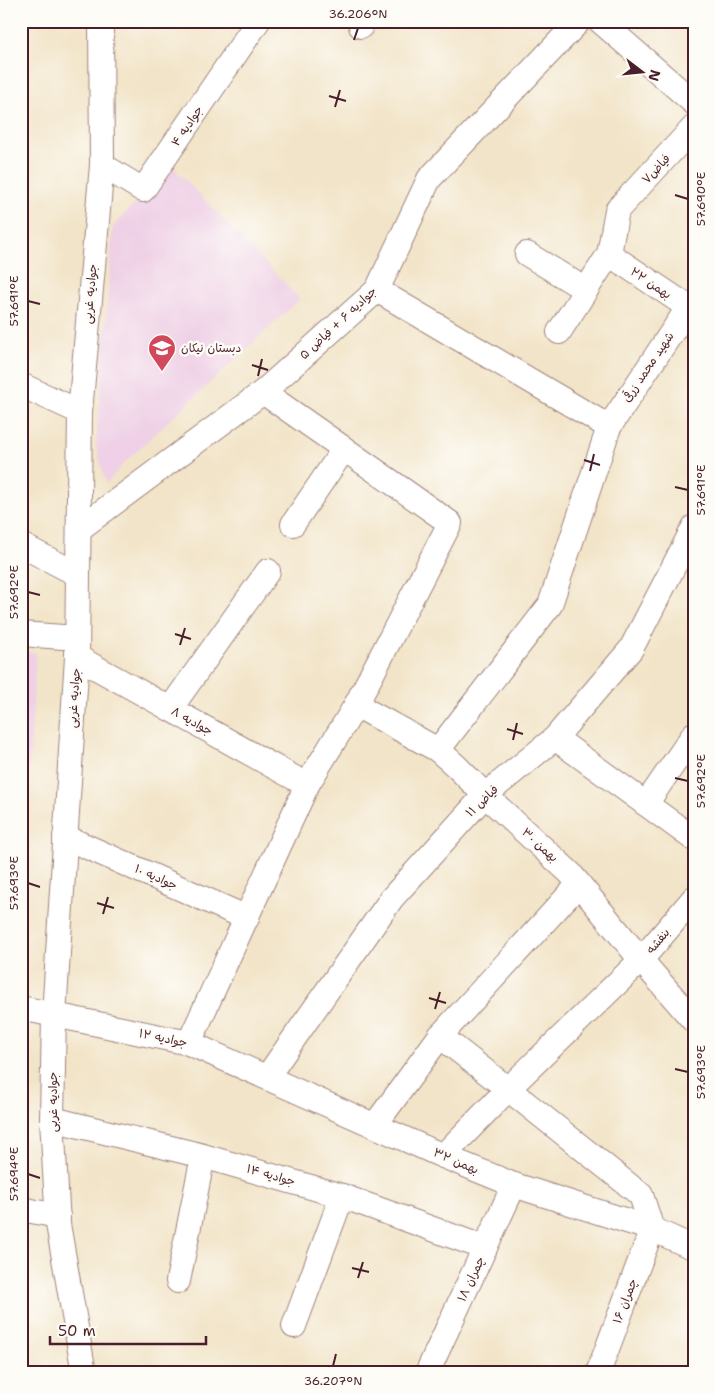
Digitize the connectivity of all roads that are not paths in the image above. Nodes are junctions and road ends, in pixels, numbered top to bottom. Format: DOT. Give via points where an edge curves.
graph roads {
  1 [pos="101,21"];
  2 [pos="258,21"];
  3 [pos="579,21"];
  4 [pos="600,21"];
  5 [pos="694,103"];
  6 [pos="691,135"];
  7 [pos="102,166"];
  8 [pos="527,254"];
  9 [pos="609,254"];
  10 [pos="376,290"];
  11 [pos="586,290"];
  12 [pos="691,309"];
  13 [pos="559,332"];
  14 [pos="21,385"];
  15 [pos="263,392"];
  16 [pos="80,412"];
  17 [pos="608,427"];
  18 [pos="344,448"];
  19 [pos="292,524"];
  20 [pos="694,527"];
  21 [pos="79,529"];
  22 [pos="21,545"];
  23 [pos="268,571"];
  24 [pos="77,574"];
  25 [pos="21,634"];
  26 [pos="77,648"];
  27 [pos="356,705"];
  28 [pos="170,709"];
  29 [pos="694,734"];
  30 [pos="555,738"];
  31 [pos="438,750"];
  32 [pos="307,785"];
  33 [pos="485,795"];
  34 [pos="646,804"];
  35 [pos="65,837"];
  36 [pos="694,838"];
  37 [pos="579,884"];
  38 [pos="694,898"];
  39 [pos="247,918"];
  40 [pos="641,960"];
  41 [pos="21,1008"];
  42 [pos="54,1015"];
  43 [pos="694,1021"];
  44 [pos="440,1036"];
  45 [pos="189,1043"];
  46 [pos="267,1077"];
  47 [pos="508,1089"];
  48 [pos="52,1119"];
  49 [pos="375,1125"];
  50 [pos="203,1156"];
  51 [pos="443,1156"];
  52 [pos="514,1184"];
  53 [pos="342,1196"];
  54 [pos="21,1210"];
  55 [pos="58,1216"];
  56 [pos="652,1229"];
  57 [pos="485,1248"];
  58 [pos="694,1248"];
  59 [pos="178,1281"];
  60 [pos="294,1326"];
  61 [pos="87,1372"];
  62 [pos="427,1373"];
  63 [pos="598,1373"];
  1 -- 7 [label="street, جوادیه غربی"];
  2 -- 7 [label="street, جوادیه ۴" via="143,190"];
  3 -- 10 [label="street, جوادیه ۶ + فیاض ۵" via="429,179"];
  4 -- 5 [label="street"];
  6 -- 9 [label="street, فیاض۷" via="617,210"];
  7 -- 16 [label="street, جوادیه غربی"];
  8 -- 11 [label="street"];
  9 -- 11 [label="street"];
  9 -- 12 [label="street, بهمن ۲۲"];
  10 -- 15 [label="street, جوادیه ۶ + فیاض ۵"];
  10 -- 17 [label="street"];
  11 -- 13 [label="street"];
  12 -- 17 [label="street, شهید محمد زرقی"];
  14 -- 16 [label="street"];
  15 -- 18 [label="street"];
  15 -- 21 [label="street, جوادیه ۶ + فیاض ۵"];
  16 -- 21 [label="street, جوادیه غربی"];
  17 -- 31 [label="street, شهید محمد زرقی" via="550,605"];
  18 -- 19 [label="street"];
  18 -- 27 [label="street" via="450,523"];
  20 -- 30 [label="street, فیاض ۱۱" via="631,649"];
  21 -- 24 [label="street, جوادیه غربی"];
  22 -- 24 [label="street"];
  23 -- 28 [label="street"];
  24 -- 26 [label="street, جوادیه غربی"];
  25 -- 26 [label="street"];
  26 -- 28 [label="street, جوادیه ۸"];
  26 -- 35 [label="street, جوادیه غربی"];
  27 -- 31 [label="street, بهمن ۳۰"];
  27 -- 32 [label="street"];
  28 -- 32 [label="street, جوادیه ۸"];
  29 -- 34 [label="street"];
  30 -- 33 [label="street, فیاض ۱۱"];
  30 -- 34 [label="street"];
  31 -- 33 [label="street, بهمن ۳۰"];
  32 -- 39 [label="street"];
  33 -- 37 [label="street, بهمن ۳۰"];
  33 -- 46 [label="street, فیاض ۱۱" via="392,898"];
  34 -- 36 [label="street"];
  35 -- 39 [label="street, جوادیه ۱۰"];
  35 -- 42 [label="street, جوادیه غربی"];
  37 -- 40 [label="street, بهمن ۳۰"];
  37 -- 44 [label="street"];
  38 -- 40 [label="street, بنفشه"];
  39 -- 45 [label="street"];
  40 -- 43 [label="street, بهمن ۳۰"];
  40 -- 47 [label="street, بنفشه"];
  41 -- 42 [label="street, جوادیه ۱۲"];
  42 -- 45 [label="street, جوادیه ۱۲"];
  42 -- 48 [label="street, جوادیه غربی"];
  44 -- 47 [label="street"];
  44 -- 49 [label="street"];
  45 -- 46 [label="street, جوادیه ۱۲"];
  46 -- 49 [label="street, بهمن ۳۲"];
  47 -- 51 [label="street, بنفشه"];
  47 -- 56 [label="street" via="642,1195"];
  48 -- 50 [label="street, جوادیه ۱۴"];
  48 -- 55 [label="street, جوادیه غربی"];
  49 -- 51 [label="street, بهمن ۳۲"];
  50 -- 53 [label="street, جوادیه ۱۴"];
  50 -- 59 [label="street"];
  51 -- 52 [label="street, بهمن ۳۲"];
  52 -- 56 [label="street, بهمن ۳۲"];
  52 -- 57 [label="street, چمران ۱۸"];
  53 -- 57 [label="street, جوادیه ۱۴"];
  53 -- 60 [label="street"];
  54 -- 55 [label="street"];
  55 -- 61 [label="street, جوادیه غربی"];
  56 -- 58 [label="street, بهمن ۳۲"];
  56 -- 63 [label="street, چمران ۱۶"];
  57 -- 62 [label="street, چمران ۱۸"];
}
